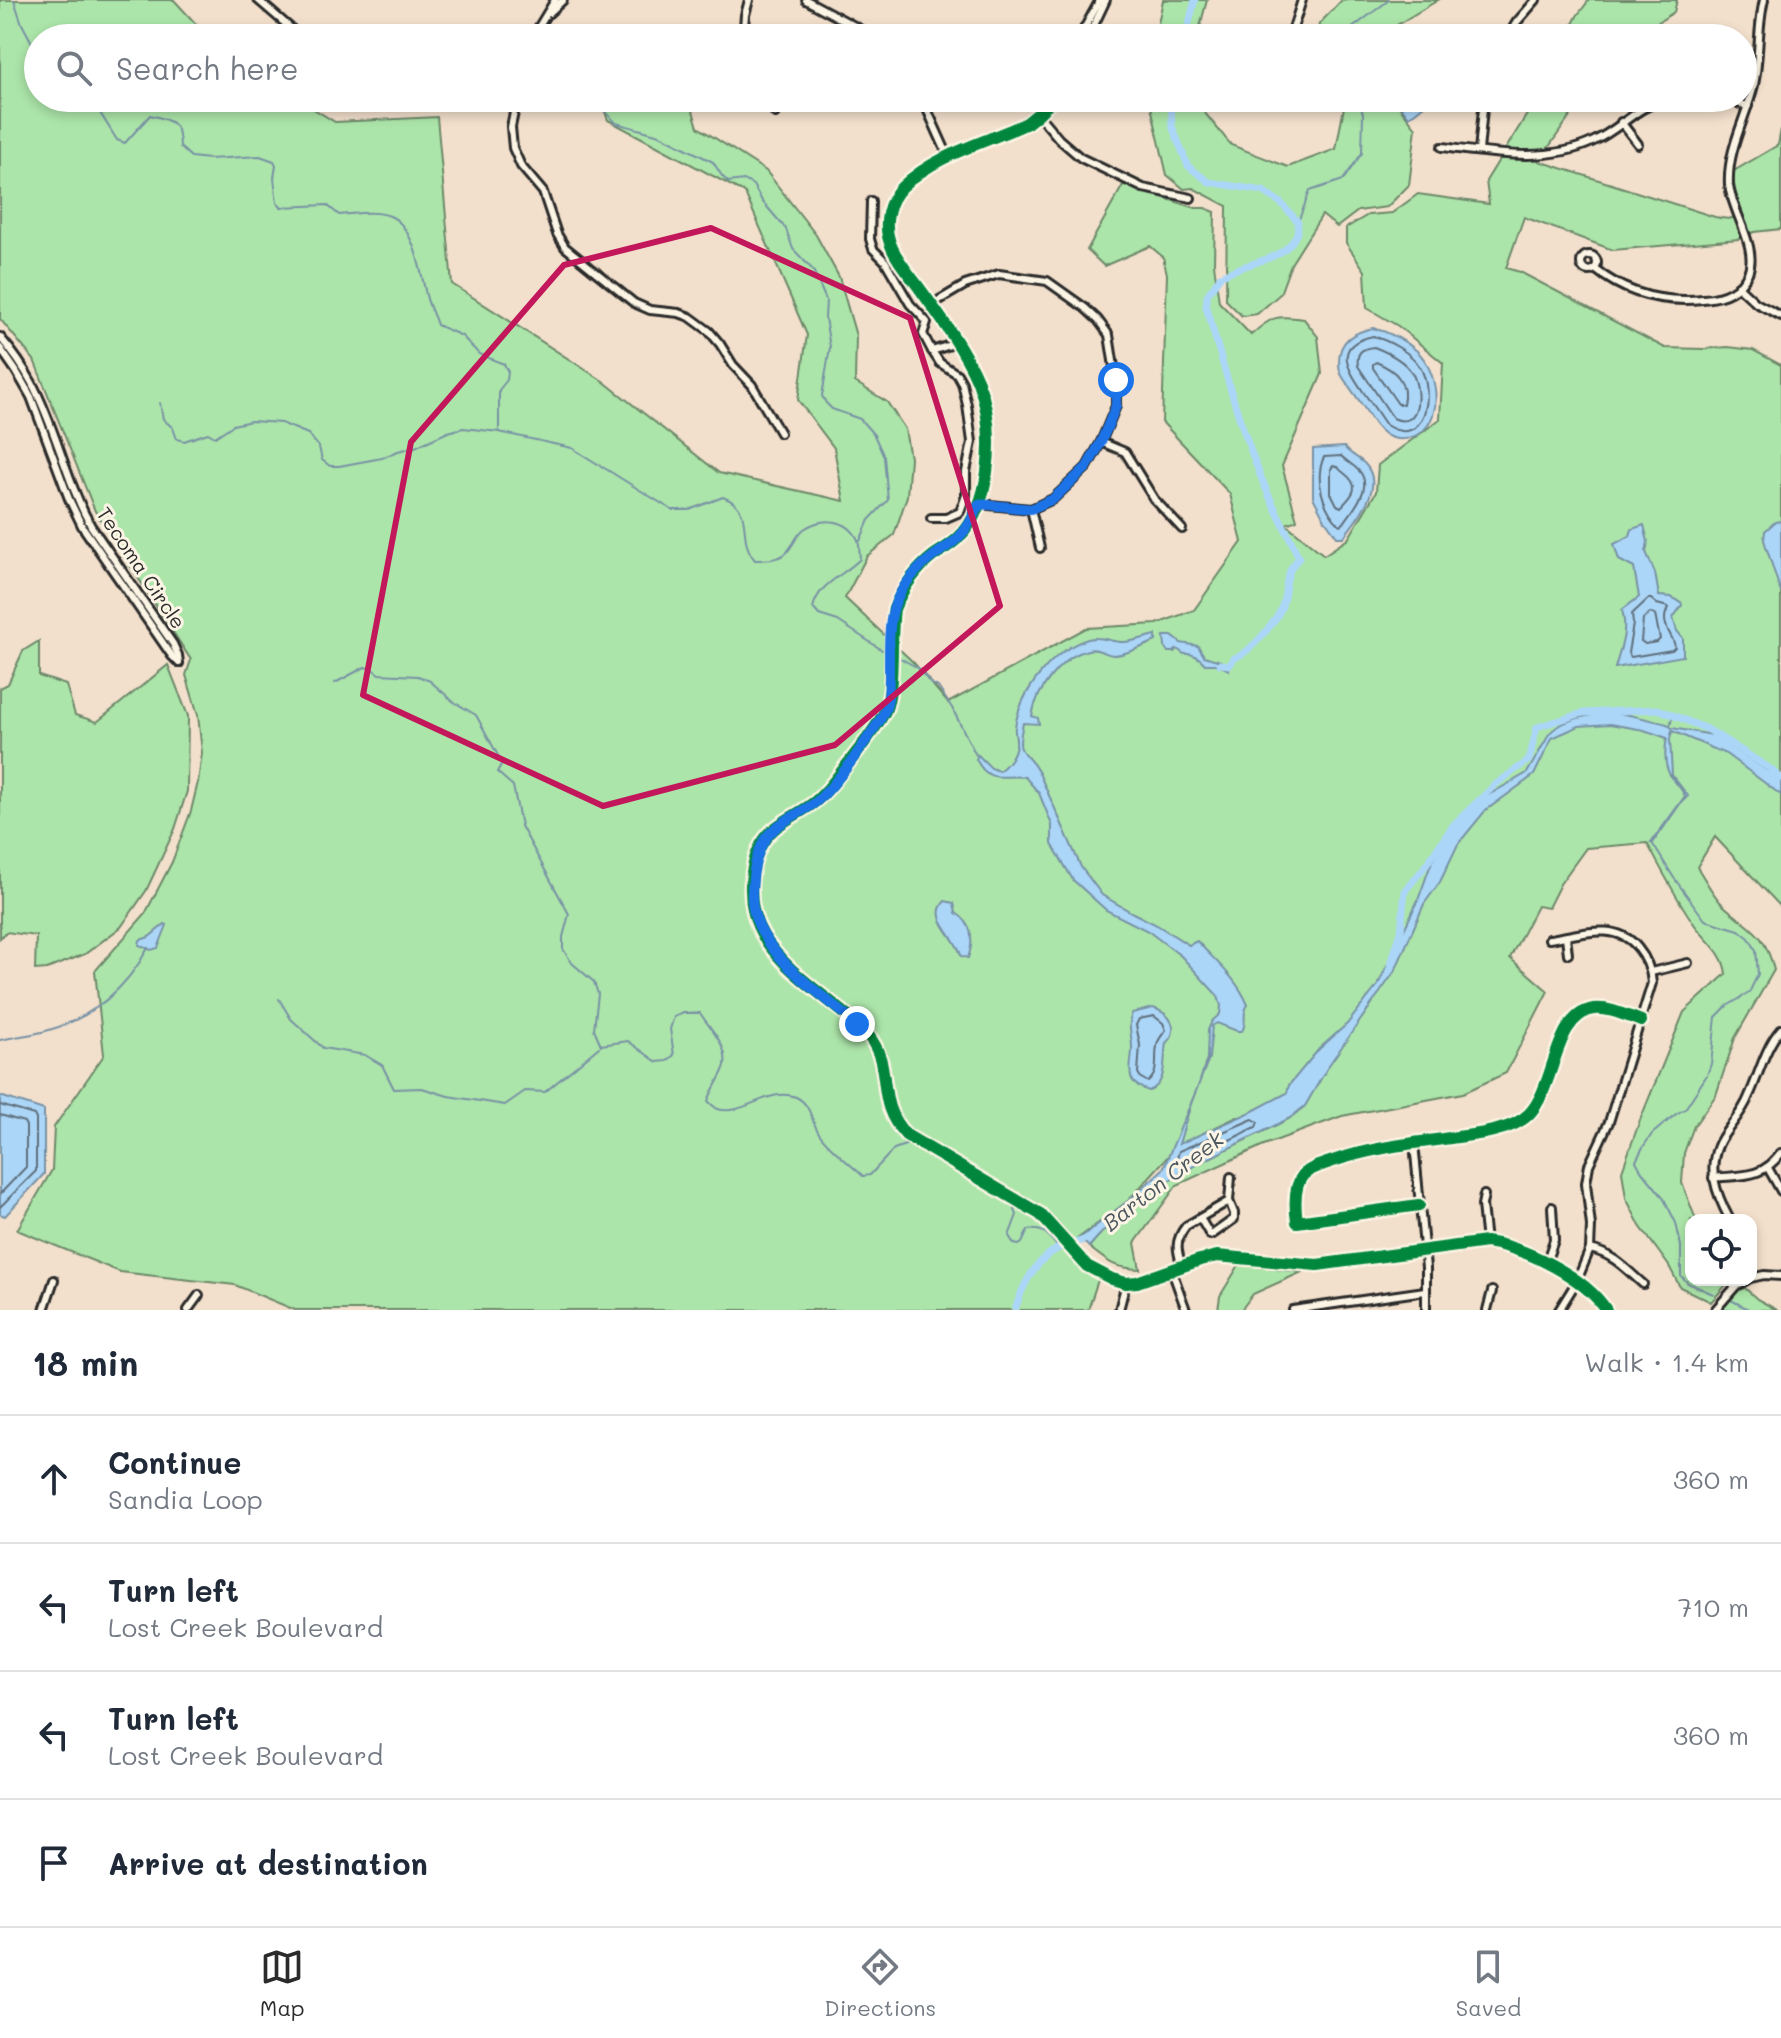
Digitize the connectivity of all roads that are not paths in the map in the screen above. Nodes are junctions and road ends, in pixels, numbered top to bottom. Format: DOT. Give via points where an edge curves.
graph roads {
  1 [pos="258,0"];
  2 [pos="555,0"];
  3 [pos="563,0"];
  4 [pos="749,0"];
  5 [pos="806,0"];
  6 [pos="1103,0"];
  7 [pos="1302,0"];
  8 [pos="1536,0"];
  9 [pos="1764,0"];
  10 [pos="546,15"];
  11 [pos="286,24"];
  12 [pos="541,24"];
  13 [pos="744,24"];
  14 [pos="851,24"];
  15 [pos="1088,24"];
  16 [pos="1094,24"];
  17 [pos="1294,24"];
  18 [pos="1515,24"];
  19 [pos="1757,59"];
  20 [pos="514,112"];
  21 [pos="928,112"];
  22 [pos="1483,112"];
  23 [pos="1636,112"];
  24 [pos="1746,112"];
  25 [pos="1038,114"];
  26 [pos="1621,122"];
  27 [pos="1638,144"];
  28 [pos="1442,147"];
  29 [pos="1479,151"];
  30 [pos="948,156"];
  31 [pos="1191,198"];
  32 [pos="871,201"];
  33 [pos="1595,269"];
  34 [pos="1738,286"];
  35 [pos="931,305"];
  36 [pos="1781,316"];
  37 [pos="1,343"];
  38 [pos="956,343"];
  39 [pos="932,351"];
  40 [pos="780,433"];
  41 [pos="1101,442"];
  42 [pos="979,504"];
  43 [pos="1031,509"];
  44 [pos="931,518"];
  45 [pos="1182,529"];
  46 [pos="96,542"];
  47 [pos="1040,548"];
  48 [pos="1566,937"];
  49 [pos="1549,939"];
  50 [pos="1568,954"];
  51 [pos="1688,963"];
  52 [pos="1651,972"];
  53 [pos="1641,1021"];
  54 [pos="1781,1029"];
  55 [pos="1414,1143"];
  56 [pos="1781,1153"];
  57 [pos="1768,1168"];
  58 [pos="1231,1177"];
  59 [pos="1713,1178"];
  60 [pos="1781,1191"];
  61 [pos="1484,1195"];
  62 [pos="1229,1201"];
  63 [pos="1419,1205"];
  64 [pos="1552,1207"];
  65 [pos="1727,1214"];
  66 [pos="1200,1218"];
  67 [pos="1486,1242"];
  68 [pos="1590,1249"];
  69 [pos="1425,1250"];
  70 [pos="1546,1263"];
  71 [pos="1182,1267"];
  72 [pos="1172,1271"];
  73 [pos="1781,1276"];
  74 [pos="1757,1278"];
  75 [pos="54,1280"];
  76 [pos="1577,1281"];
  77 [pos="1126,1283"];
  78 [pos="1643,1284"];
  79 [pos="1736,1286"];
  80 [pos="1425,1291"];
  81 [pos="1492,1291"];
  82 [pos="199,1295"];
  83 [pos="1355,1300"];
  84 [pos="44,1310"];
  85 [pos="188,1310"];
  86 [pos="1119,1310"];
  87 [pos="1186,1310"];
  88 [pos="1293,1310"];
  89 [pos="1356,1310"];
  90 [pos="1426,1310"];
  91 [pos="1487,1310"];
  92 [pos="1559,1310"];
  93 [pos="1606,1310"];
  94 [pos="1715,1310"];
  1 -- 11 [label="street"];
  2 -- 10 [label="street"];
  3 -- 10 [label="street"];
  4 -- 13 [label="street"];
  5 -- 14 [label="street"];
  6 -- 15 [label="street"];
  6 -- 16 [label="street"];
  7 -- 17 [label="street"];
  8 -- 18 [label="street"];
  9 -- 19 [label="street"];
  10 -- 12 [label="street"];
  20 -- 40 [label="street" via="513,148 543,192 562,243 634,303 690,317 709,331 752,385"];
  21 -- 30 [label="street"];
  22 -- 29 [label="street"];
  23 -- 26 [label="street"];
  24 -- 34 [label="street" via="1729,170 1750,258"];
  25 -- 30 [label="street"];
  25 -- 31 [label="street" via="1081,158 1143,188"];
  26 -- 27 [label="street"];
  26 -- 29 [label="street" via="1569,151"];
  28 -- 29 [label="street"];
  30 -- 35 [label="street" via="896,194 888,212 894,252"];
  32 -- 39 [label="street" via="873,249 927,322 923,334"];
  33 -- 34 [label="street" via="1622,287 1662,300 1717,298"];
  34 -- 36 [label="street"];
  35 -- 38 [label="street"];
  35 -- 41 [label="street" via="965,285 999,274 1047,281 1085,308 1109,335 1116,380 1116,406"];
  37 -- 46 [label="street, Tecoma Circle" via="31,381"];
  38 -- 39 [label="street"];
  38 -- 42 [label="street" via="977,381 987,417 987,474"];
  39 -- 44 [label="street" via="962,383 972,442 960,512"];
  41 -- 43 [label="street" via="1087,467 1053,499"];
  41 -- 45 [label="street" via="1125,452 1154,499"];
  42 -- 43 [label="street"];
  42 -- 77 [label="street" via="967,529 926,561 899,596 891,627 886,708 827,791 763,841 755,860 752,904 773,949 874,1043 887,1106 897,1126 1040,1214 1087,1266"];
  43 -- 47 [label="street"];
  46 -- 46 [label="street, Tecoma Circle" via="172,656 179,663 173,644"];
  48 -- 49 [label="street"];
  48 -- 50 [label="street"];
  48 -- 52 [label="street" via="1619,933 1640,950"];
  51 -- 52 [label="street"];
  52 -- 53 [label="street"];
  53 -- 55 [label="street" via="1603,1009 1575,1017 1542,1095 1522,1120 1490,1132"];
  53 -- 68 [label="street" via="1609,1122 1589,1165"];
  54 -- 59 [label="street" via="1746,1103 1717,1148"];
  55 -- 63 [label="street"];
  55 -- 63 [label="street" via="1360,1153 1304,1174 1296,1190 1297,1222"];
  56 -- 57 [label="street"];
  57 -- 59 [label="street"];
  57 -- 60 [label="street"];
  58 -- 62 [label="street"];
  59 -- 65 [label="street"];
  61 -- 67 [label="street"];
  62 -- 66 [label="street"];
  62 -- 66 [label="street" via="1234,1219 1213,1234"];
  63 -- 69 [label="street"];
  64 -- 70 [label="street" via="1554,1240"];
  66 -- 71 [label="street" via="1178,1237"];
  67 -- 69 [label="street"];
  67 -- 70 [label="street" via="1507,1245"];
  68 -- 76 [label="street"];
  68 -- 78 [label="street" via="1615,1259"];
  69 -- 71 [label="street" via="1317,1265 1226,1255"];
  69 -- 80 [label="street"];
  70 -- 76 [label="street"];
  71 -- 72 [label="street"];
  72 -- 77 [label="street"];
  72 -- 87 [label="street"];
  73 -- 74 [label="street"];
  75 -- 84 [label="street"];
  76 -- 92 [label="street"];
  76 -- 93 [label="street"];
  77 -- 86 [label="street"];
  79 -- 94 [label="street"];
  80 -- 83 [label="street"];
  80 -- 90 [label="street"];
  81 -- 91 [label="street"];
  82 -- 85 [label="street"];
  83 -- 88 [label="street"];
  83 -- 89 [label="street"];
}
